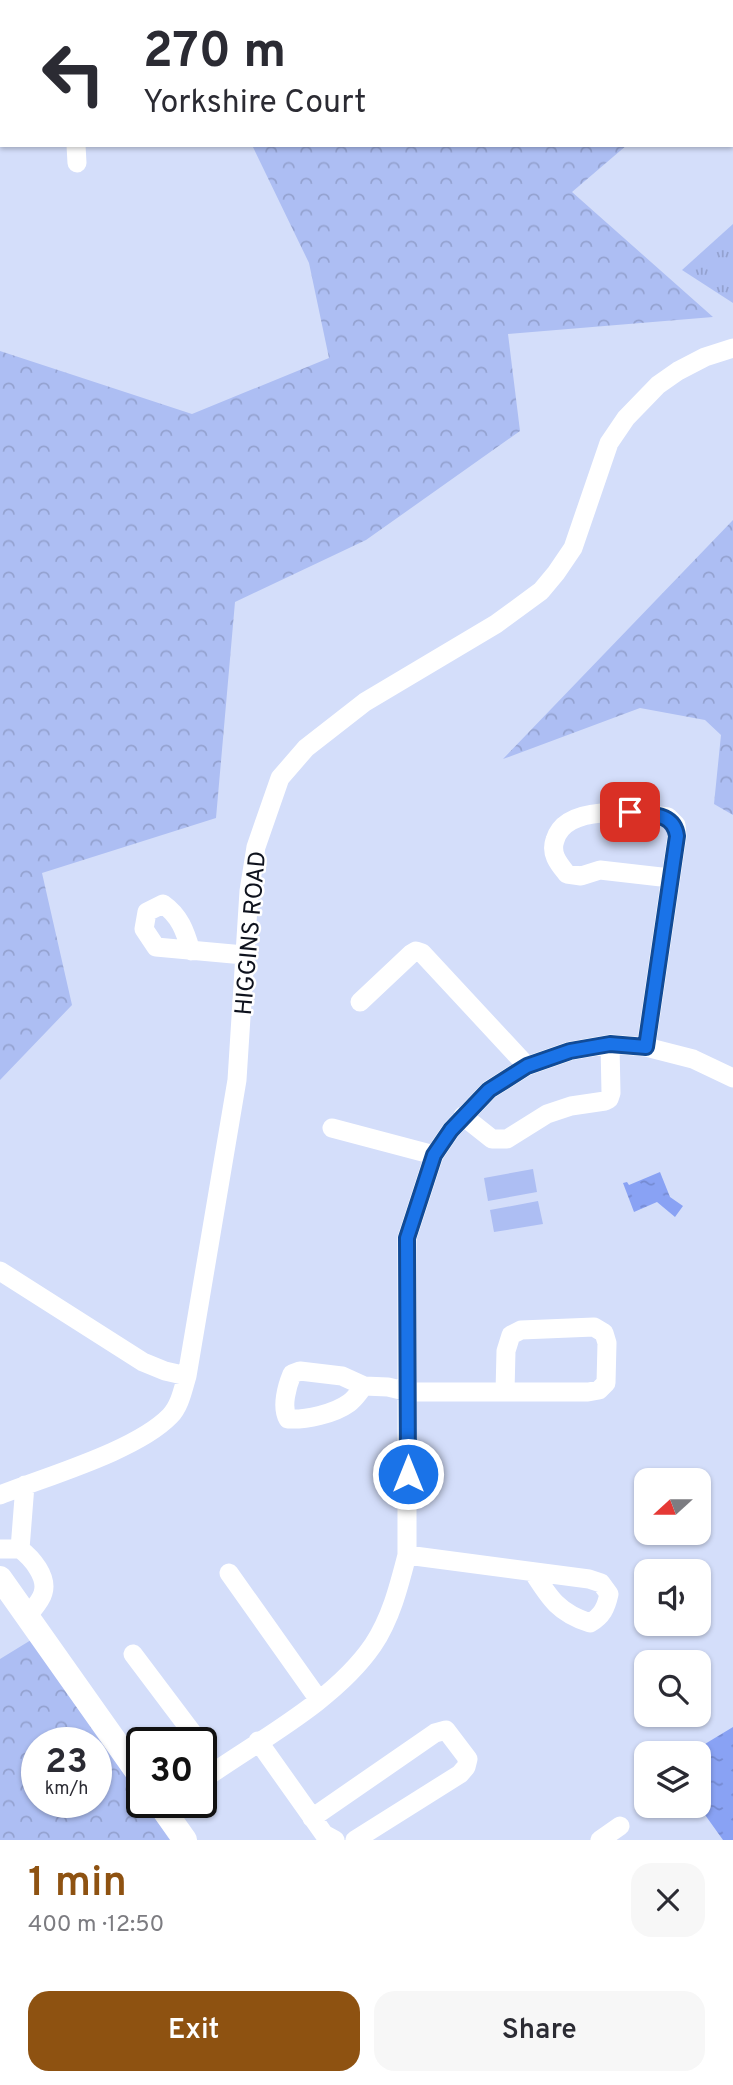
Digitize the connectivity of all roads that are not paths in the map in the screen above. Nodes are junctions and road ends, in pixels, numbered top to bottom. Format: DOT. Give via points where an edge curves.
graph roads {
  1 [pos="733,348"];
  2 [pos="670,878"];
  3 [pos="191,951"];
  4 [pos="244,955"];
  5 [pos="360,1002"];
  6 [pos="610,1044"];
  7 [pos="646,1047"];
  8 [pos="527,1066"];
  9 [pos="733,1078"];
  10 [pos="463,1116"];
  11 [pos="332,1128"];
  12 [pos="434,1155"];
  13 [pos="0,1271"];
  14 [pos="187,1376"];
  15 [pos="363,1386"];
  16 [pos="409,1392"];
  17 [pos="505,1392"];
  18 [pos="25,1485"];
  19 [pos="0,1495"];
  20 [pos="0,1549"];
  21 [pos="20,1549"];
  22 [pos="407,1555"];
  23 [pos="533,1572"];
  24 [pos="229,1573"];
  25 [pos="2,1584"];
  26 [pos="27,1617"];
  27 [pos="133,1654"];
  28 [pos="319,1700"];
  29 [pos="188,1727"];
  30 [pos="258,1741"];
  31 [pos="126,1756"];
  32 [pos="217,1765"];
  33 [pos="219,1768"];
  34 [pos="172,1818"];
  35 [pos="312,1818"];
  36 [pos="620,1826"];
  37 [pos="185,1840"];
  38 [pos="335,1840"];
  39 [pos="355,1840"];
  40 [pos="600,1840"];
  1 -- 4 [label="street, HIGGINS ROAD" via="705,357 658,385 626,418 609,443 573,548 541,591 496,624 365,702 306,748 280,778 256,847"];
  2 -- 2 [label="street" via="600,870 581,876 567,874 556,862 553,844 559,828 588,816 610,812 668,817 676,825 677,836"];
  2 -- 7 [label="street"];
  3 -- 4 [label="street"];
  4 -- 14 [label="street, HIGGINS ROAD" via="237,1080"];
  5 -- 8 [label="street" via="416,951 422,953"];
  6 -- 7 [label="street"];
  6 -- 8 [label="street"];
  6 -- 10 [label="street" via="611,1093 605,1101 547,1114 507,1139 492,1139"];
  7 -- 9 [label="street" via="693,1059"];
  8 -- 10 [label="street" via="489,1090"];
  10 -- 12 [label="street"];
  11 -- 12 [label="street"];
  12 -- 16 [label="street" via="407,1238"];
  13 -- 14 [label="street" via="143,1362"];
  14 -- 18 [label="street, HIGGINS ROAD" via="172,1414 140,1437"];
  15 -- 16 [label="street"];
  16 -- 17 [label="street"];
  16 -- 22 [label="street"];
  17 -- 17 [label="street" via="599,1390 606,1382 604,1333 594,1327 521,1330 511,1335"];
  18 -- 19 [label="street, HIGGINS ROAD"];
  18 -- 21 [label="street"];
  20 -- 21 [label="street"];
  21 -- 26 [label="street" via="30,1556 44,1580 43,1594"];
  22 -- 23 [label="street"];
  22 -- 28 [label="street" via="396,1599 373,1644 352,1671"];
  24 -- 28 [label="street"];
  25 -- 26 [label="main road"];
  26 -- 31 [label="main road"];
  27 -- 29 [label="street"];
  28 -- 30 [label="street"];
  30 -- 33 [label="street"];
  30 -- 35 [label="street"];
  32 -- 33 [label="street"];
  34 -- 37 [label="main road"];
  35 -- 38 [label="street"];
  35 -- 39 [label="street" via="446,1730 468,1759 466,1767"];
  36 -- 40 [label="street"];
}
